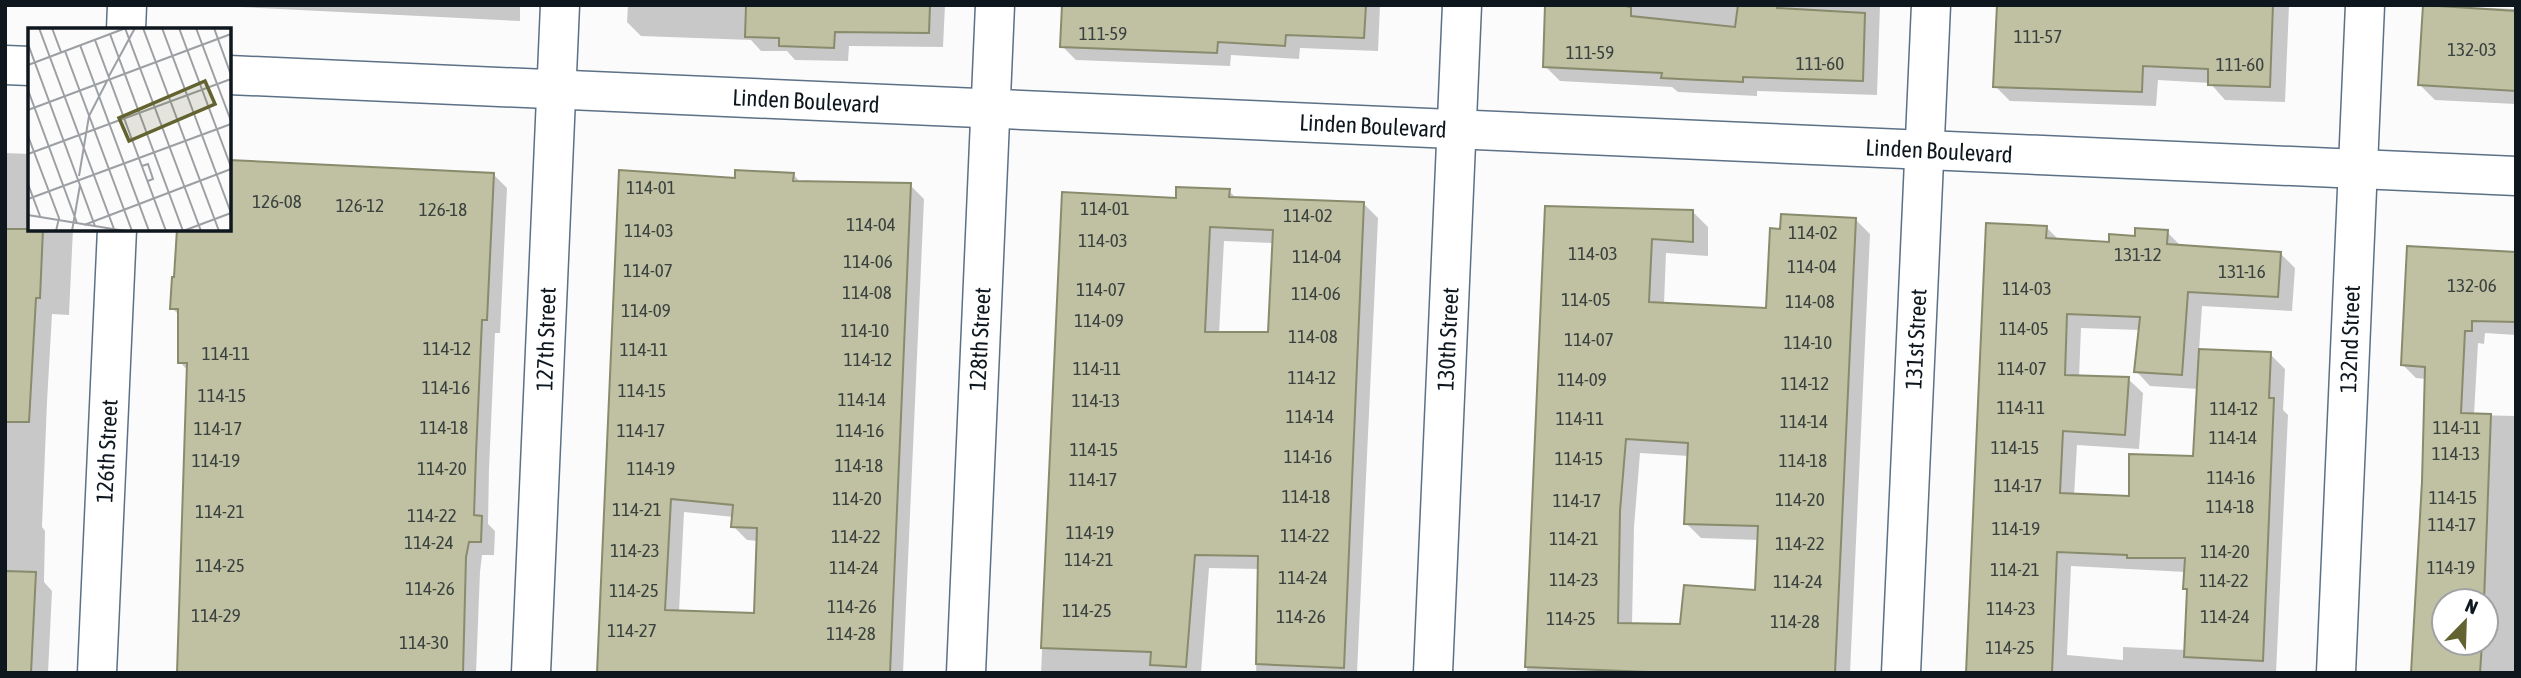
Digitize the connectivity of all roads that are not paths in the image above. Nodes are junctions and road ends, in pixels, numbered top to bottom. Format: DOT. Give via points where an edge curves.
graph roads {
  1 [pos="127,5"];
  2 [pos="561,5"];
  3 [pos="995,5"];
  4 [pos="1462,5"];
  5 [pos="1931,5"];
  6 [pos="2365,5"];
  7 [pos="126,28"];
  8 [pos="5,65"];
  9 [pos="28,66"];
  10 [pos="231,75"];
  11 [pos="557,90"];
  12 [pos="991,109"];
  13 [pos="1457,130"];
  14 [pos="1925,150"];
  15 [pos="2358,169"];
  16 [pos="2516,176"];
  17 [pos="117,231"];
  18 [pos="97,673"];
  19 [pos="531,673"];
  20 [pos="966,673"];
  21 [pos="1433,673"];
  22 [pos="1901,673"];
  23 [pos="2336,673"];
  1 -- 7 [label="street"];
  2 -- 11 [label="street, 127th Street"];
  3 -- 12 [label="street, 128th Street"];
  4 -- 13 [label="street, 130th Street"];
  5 -- 14 [label="street, 131st Street"];
  6 -- 15 [label="street, 132nd Street"];
  8 -- 9 [label="street"];
  10 -- 11 [label="street, Linden Boulevard"];
  11 -- 12 [label="street, Linden Boulevard"];
  11 -- 19 [label="street, 127th Street"];
  12 -- 13 [label="street, Linden Boulevard"];
  12 -- 20 [label="street, 128th Street"];
  13 -- 14 [label="street, Linden Boulevard"];
  13 -- 21 [label="street, 130th Street"];
  14 -- 15 [label="street, Linden Boulevard"];
  14 -- 22 [label="street, 131st Street"];
  15 -- 16 [label="street, Linden Boulevard"];
  15 -- 23 [label="street, 132nd Street"];
  17 -- 18 [label="street, 126th Street"];
}
